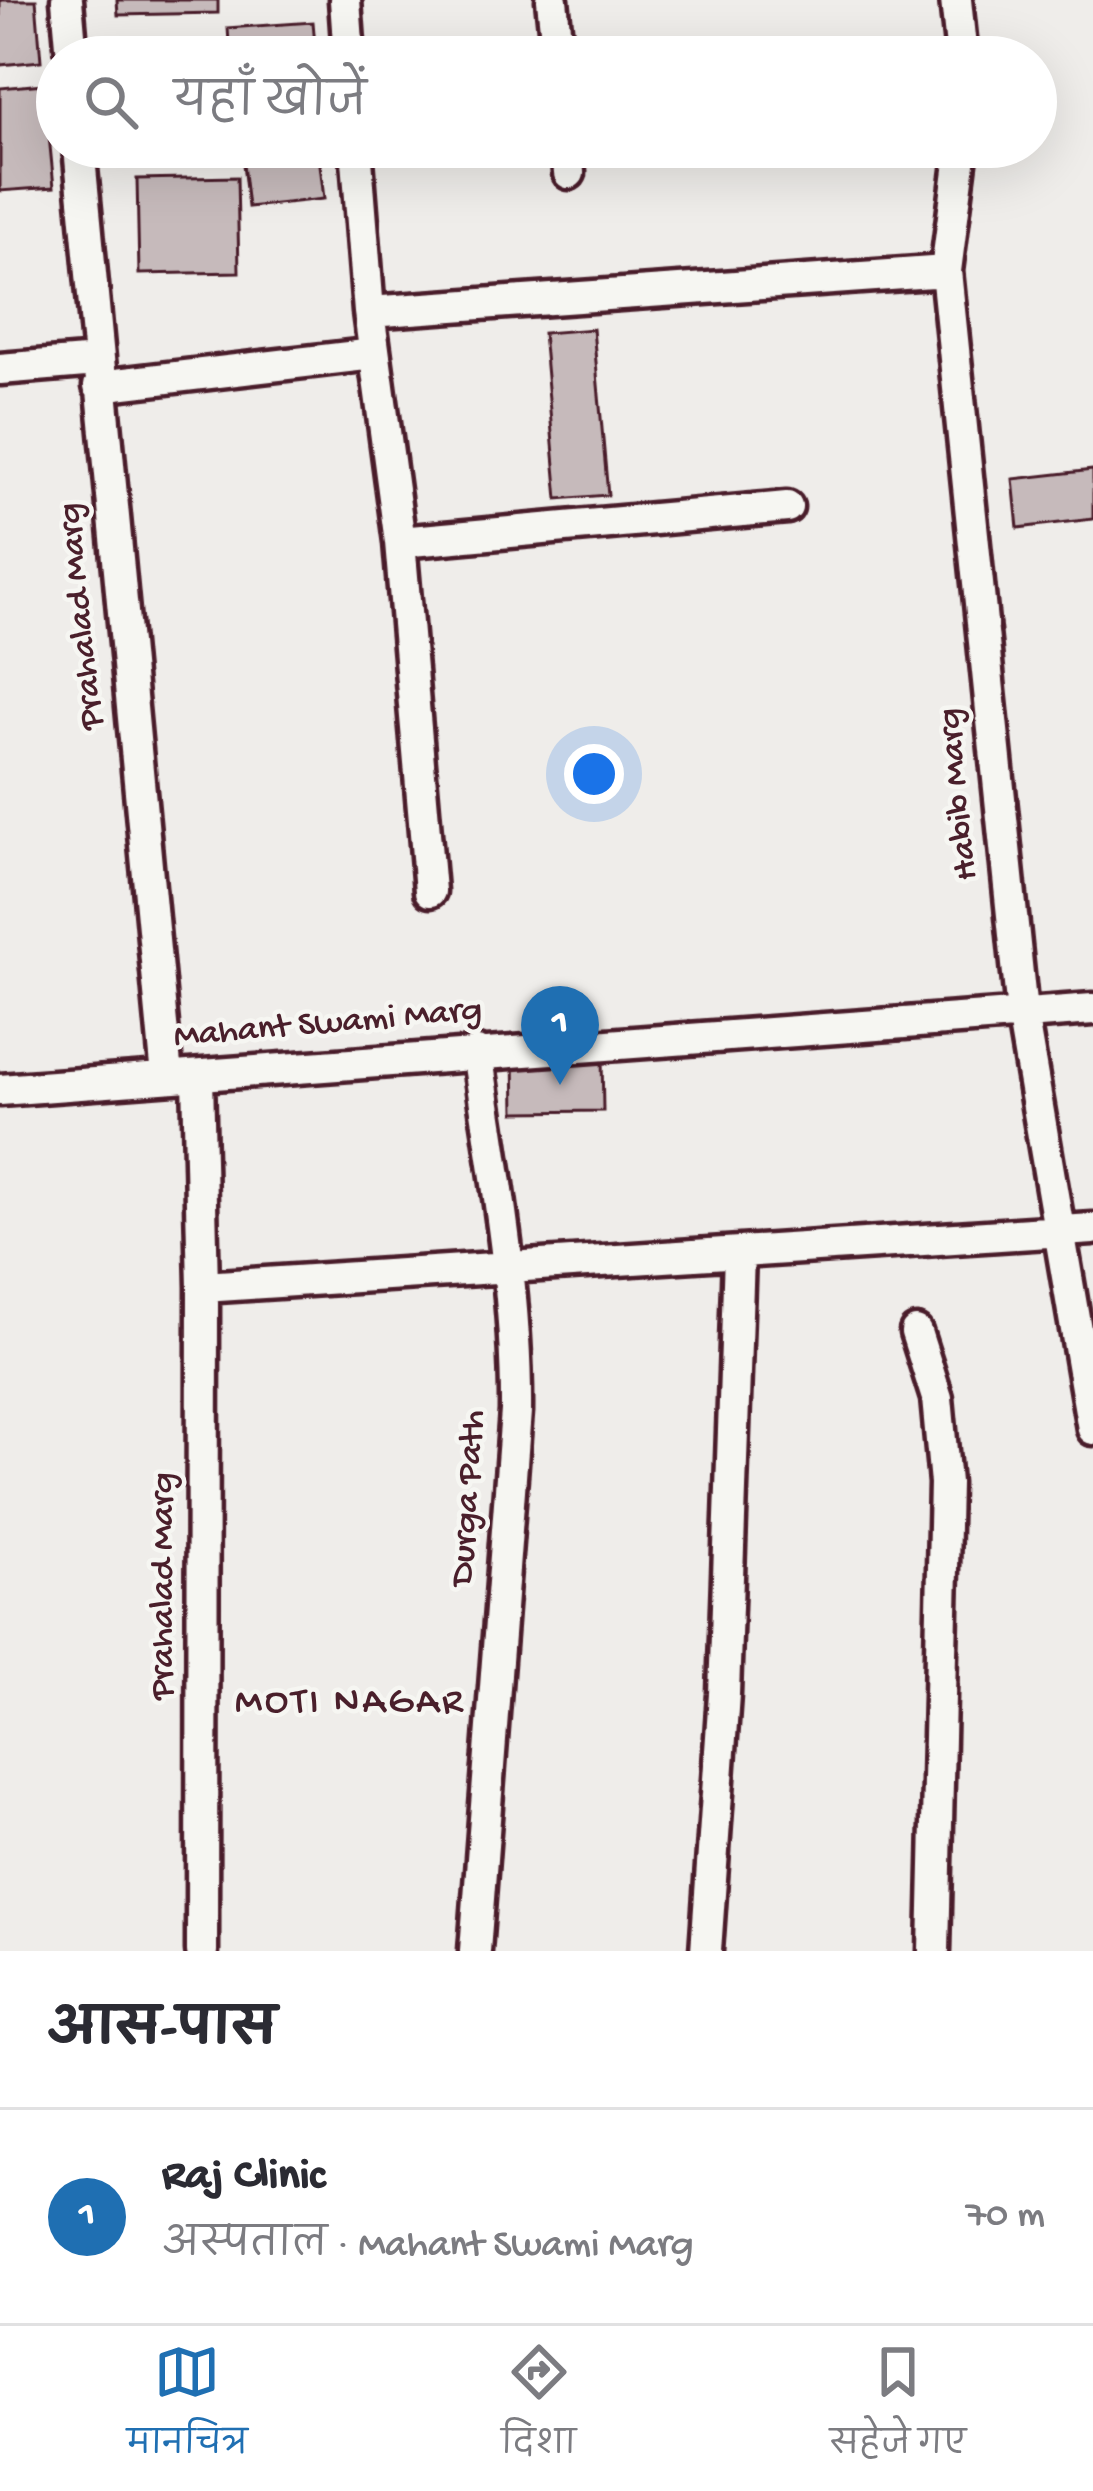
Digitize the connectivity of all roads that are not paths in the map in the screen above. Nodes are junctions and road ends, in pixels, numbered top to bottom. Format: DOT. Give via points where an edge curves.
graph roads {
  1 [pos="67,0"];
  2 [pos="345,0"];
  3 [pos="552,0"];
  4 [pos="956,0"];
  5 [pos="70,36"];
  6 [pos="348,36"];
  7 [pos="555,36"];
  8 [pos="960,36"];
  9 [pos="81,168"];
  10 [pos="358,168"];
  11 [pos="959,168"];
  12 [pos="946,271"];
  13 [pos="369,313"];
  14 [pos="374,355"];
  15 [pos="0,369"];
  16 [pos="98,373"];
  17 [pos="787,507"];
  18 [pos="400,542"];
  19 [pos="430,891"];
  20 [pos="1093,1009"];
  21 [pos="1022,1013"];
  22 [pos="477,1052"];
  23 [pos="183,1077"];
  24 [pos="0,1090"];
  25 [pos="1093,1229"];
  26 [pos="1060,1231"];
  27 [pos="739,1255"];
  28 [pos="509,1266"];
  29 [pos="203,1287"];
  30 [pos="916,1332"];
  31 [pos="1093,1430"];
  32 [pos="202,1951"];
  33 [pos="475,1951"];
  34 [pos="706,1951"];
  35 [pos="934,1951"];
  1 -- 5 [label="street"];
  2 -- 6 [label="street"];
  3 -- 7 [label="street"];
  4 -- 8 [label="street"];
  9 -- 16 [label="street, Prahalad Marg"];
  10 -- 13 [label="street"];
  11 -- 12 [label="street, Habib Marg"];
  12 -- 13 [label="street"];
  12 -- 21 [label="street, Habib Marg"];
  13 -- 14 [label="street"];
  14 -- 16 [label="street"];
  14 -- 18 [label="street"];
  15 -- 16 [label="street"];
  16 -- 23 [label="street, Prahalad Marg"];
  17 -- 18 [label="street"];
  18 -- 19 [label="street"];
  20 -- 21 [label="street, Mahant Swami Marg"];
  21 -- 22 [label="street, Mahant Swami Marg"];
  21 -- 26 [label="street, Habib Marg"];
  22 -- 23 [label="street, Mahant Swami Marg"];
  22 -- 28 [label="street, Durga Path"];
  23 -- 24 [label="street, Mahant Swami Marg"];
  23 -- 29 [label="street, Prahalad Marg"];
  25 -- 26 [label="street"];
  26 -- 27 [label="street"];
  26 -- 31 [label="street, Habib Marg"];
  27 -- 28 [label="street"];
  27 -- 34 [label="street"];
  28 -- 29 [label="street"];
  28 -- 33 [label="street, Durga Path" via="516,1412"];
  29 -- 32 [label="street, Prahalad Marg"];
  30 -- 35 [label="street" via="937,1398 945,1483"];
}
